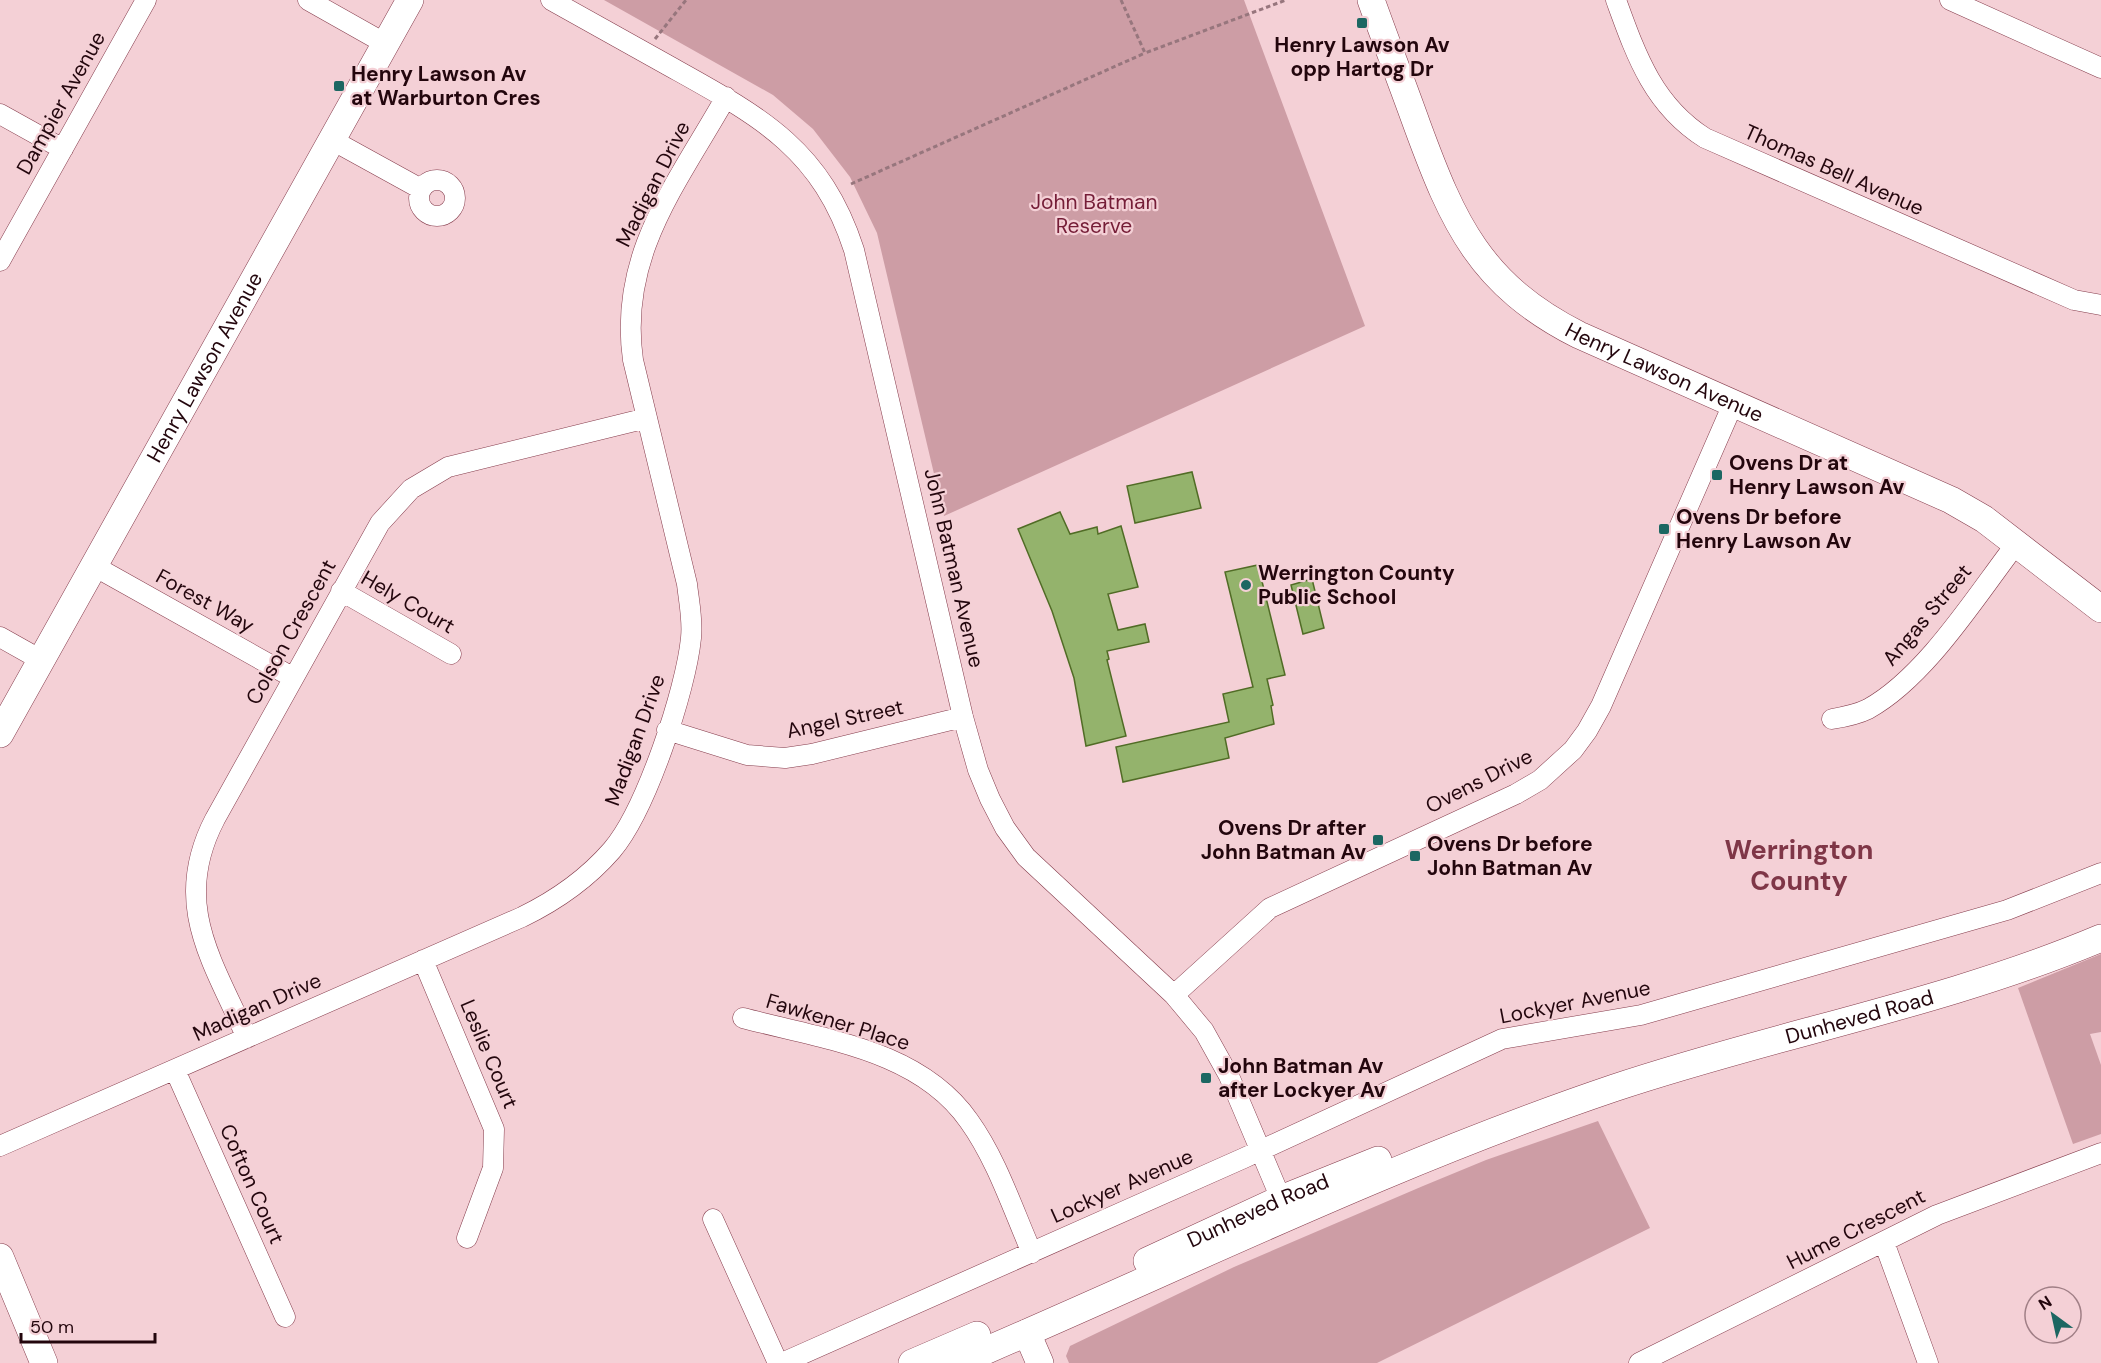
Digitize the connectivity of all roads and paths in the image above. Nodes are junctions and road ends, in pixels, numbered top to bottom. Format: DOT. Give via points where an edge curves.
graph roads {
  1 [pos="146,0"];
  2 [pos="308,0"];
  3 [pos="410,0"];
  4 [pos="551,0"];
  5 [pos="686,0"];
  6 [pos="1120,0"];
  7 [pos="1286,0"];
  8 [pos="1371,0"];
  9 [pos="1616,0"];
  10 [pos="1950,0"];
  11 [pos="386,44"];
  12 [pos="644,52"];
  13 [pos="1145,53"];
  14 [pos="2101,68"];
  15 [pos="726,97"];
  16 [pos="0,114"];
  17 [pos="332,140"];
  18 [pos="63,149"];
  19 [pos="851,184"];
  20 [pos="421,189"];
  21 [pos="0,261"];
  22 [pos="2101,305"];
  23 [pos="1733,404"];
  24 [pos="647,418"];
  25 [pos="2016,544"];
  26 [pos="94,566"];
  27 [pos="341,591"];
  28 [pos="2101,609"];
  29 [pos="0,637"];
  30 [pos="451,654"];
  31 [pos="41,660"];
  32 [pos="292,677"];
  33 [pos="963,717"];
  34 [pos="1832,719"];
  35 [pos="667,730"];
  36 [pos="0,734"];
  37 [pos="2101,873"];
  38 [pos="2101,938"];
  39 [pos="423,960"];
  40 [pos="1174,995"];
  41 [pos="743,1018"];
  42 [pos="247,1038"];
  43 [pos="175,1070"];
  44 [pos="1614,1088"];
  45 [pos="0,1146"];
  46 [pos="1260,1150"];
  47 [pos="2101,1154"];
  48 [pos="1281,1199"];
  49 [pos="1332,1199"];
  50 [pos="713,1219"];
  51 [pos="1253,1234"];
  52 [pos="467,1238"];
  53 [pos="1884,1242"];
  54 [pos="1032,1253"];
  55 [pos="0,1257"];
  56 [pos="1046,1306"];
  57 [pos="285,1317"];
  58 [pos="994,1328"];
  59 [pos="1027,1333"];
  60 [pos="44,1363"];
  61 [pos="780,1363"];
  62 [pos="912,1363"];
  63 [pos="957,1363"];
  64 [pos="1040,1363"];
  65 [pos="1639,1363"];
  66 [pos="1928,1363"];
  1 -- 18 [label="street, Dampier Avenue"];
  2 -- 11 [label="street"];
  3 -- 11 [label="main road, Henry Lawson Avenue"];
  4 -- 12 [label="street, John Batman Avenue"];
  5 -- 12 [label="path"];
  6 -- 13 [label="path"];
  7 -- 13 [label="path"];
  8 -- 23 [label="main road, Henry Lawson Avenue" via="1444,197 1468,242 1489,269 1522,300 1555,323"];
  9 -- 22 [label="street, Thomas Bell Avenue" via="1651,85 1674,114 1714,144 2074,300"];
  10 -- 14 [label="street"];
  11 -- 17 [label="main road, Henry Lawson Avenue"];
  12 -- 15 [label="street, John Batman Avenue"];
  13 -- 19 [label="path"];
  15 -- 24 [label="street, Madigan Drive" via="654,225 633,282 630,339"];
  15 -- 33 [label="street, John Batman Avenue" via="769,125 804,158 827,189 845,225"];
  16 -- 18 [label="street"];
  17 -- 20 [label="street"];
  17 -- 26 [label="main road, Henry Lawson Avenue"];
  18 -- 21 [label="street, Dampier Avenue"];
  23 -- 25 [label="main road, Henry Lawson Avenue" via="1940,494 1984,519"];
  23 -- 40 [label="street, Ovens Drive" via="1601,706 1587,731 1558,766 1516,794 1275,904"];
  24 -- 27 [label="street, Colson Crescent" via="476,459 429,477 396,503"];
  24 -- 35 [label="street, Madigan Drive" via="692,620 687,664"];
  25 -- 28 [label="main road, Henry Lawson Avenue"];
  25 -- 34 [label="street, Angas Street" via="1914,673 1869,708"];
  26 -- 31 [label="main road, Henry Lawson Avenue"];
  26 -- 32 [label="street, Forest Way"];
  27 -- 30 [label="street, Hely Court"];
  27 -- 32 [label="street, Colson Crescent"];
  29 -- 31 [label="street"];
  31 -- 36 [label="main road, Henry Lawson Avenue"];
  32 -- 42 [label="street, Colson Crescent" via="208,832 195,872 196,906 204,942"];
  33 -- 35 [label="street, Angel Street" via="784,758 747,755"];
  33 -- 40 [label="street, John Batman Avenue" via="990,799 1020,850"];
  35 -- 39 [label="street, Madigan Drive" via="631,822 593,870 548,904"];
  37 -- 46 [label="street, Lockyer Avenue" via="2007,910 1641,1015 1502,1039"];
  38 -- 44 [label="main road, Dunheved Road" via="1990,979"];
  39 -- 42 [label="street, Madigan Drive"];
  39 -- 52 [label="street, Leslie Court" via="494,1129 493,1168"];
  40 -- 46 [label="street, John Batman Avenue" via="1212,1044"];
  41 -- 54 [label="street, Fawkener Place" via="875,1054 908,1067 937,1086 978,1136"];
  42 -- 43 [label="street, Madigan Drive"];
  43 -- 45 [label="street, Madigan Drive"];
  43 -- 57 [label="street, Cofton Court"];
  44 -- 48 [label="main road, Dunheved Road" via="1577,1092 1422,1142"];
  44 -- 49 [label="main road, Dunheved Road" via="1466,1143"];
  46 -- 48 [label="street, John Batman Avenue"];
  46 -- 54 [label="street, Lockyer Avenue"];
  47 -- 53 [label="street, Hume Crescent" via="1953,1208"];
  48 -- 49 [label="main road"];
  48 -- 51 [label="main road"];
  48 -- 56 [label="main road, Dunheved Road"];
  49 -- 51 [label="main road, Dunheved Road"];
  50 -- 61 [label="street"];
  51 -- 59 [label="main road, Dunheved Road"];
  53 -- 65 [label="street, Hume Crescent"];
  53 -- 66 [label="street"];
  54 -- 61 [label="street, Lockyer Avenue"];
  55 -- 60 [label="main road"];
  56 -- 58 [label="main road, Dunheved Road"];
  56 -- 59 [label="main road"];
  58 -- 59 [label="main road"];
  58 -- 62 [label="main road, Dunheved Road"];
  59 -- 63 [label="main road, Dunheved Road"];
  59 -- 64 [label="main road"];
}
